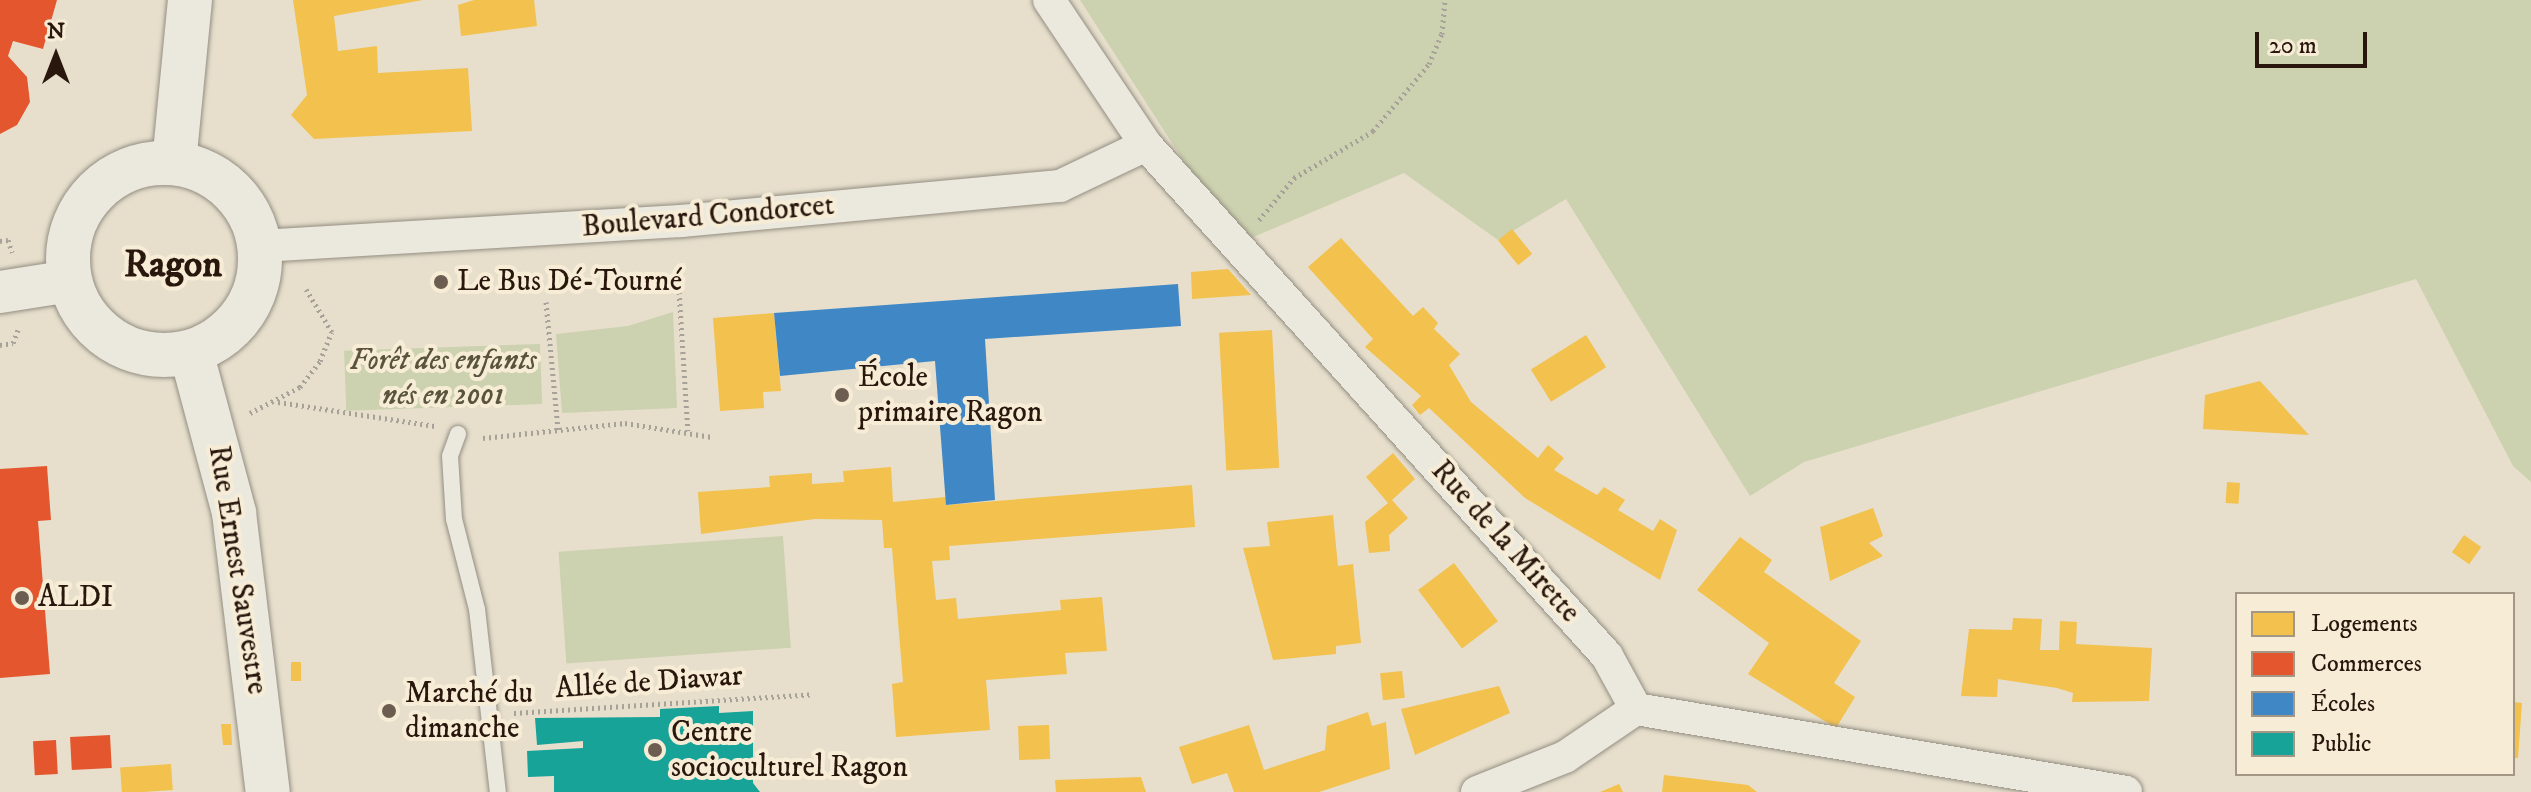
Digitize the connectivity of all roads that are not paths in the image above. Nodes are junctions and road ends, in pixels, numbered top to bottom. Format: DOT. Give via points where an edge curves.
graph roads {
  1 [pos="190,0"];
  2 [pos="1049,0"];
  3 [pos="1146,145"];
  4 [pos="174,163"];
  5 [pos="260,246"];
  6 [pos="70,281"];
  7 [pos="0,292"];
  8 [pos="191,352"];
  9 [pos="458,434"];
  10 [pos="1636,709"];
  11 [pos="268,792"];
  12 [pos="498,792"];
  13 [pos="1477,792"];
  14 [pos="2126,792"];
  1 -- 4 [label="main road"];
  2 -- 3 [label="street, Rue de la Mirette"];
  3 -- 5 [label="street, Boulevard Condorcet" via="1060,186 681,221"];
  3 -- 10 [label="street, Rue de la Mirette" via="1607,656"];
  4 -- 5 [label="main road" via="200,168 231,190"];
  4 -- 6 [label="main road" via="123,171 83,205 67,255"];
  5 -- 8 [label="main road" via="252,300 216,340"];
  6 -- 7 [label="street"];
  6 -- 8 [label="main road" via="87,316 115,342 165,356"];
  8 -- 11 [label="main road, Rue Ernest Sauvestre" via="232,417 234,513"];
  9 -- 12 [label="lane" via="450,456 454,519 477,609"];
  10 -- 13 [label="street" via="1565,757"];
  10 -- 14 [label="street"];
}
